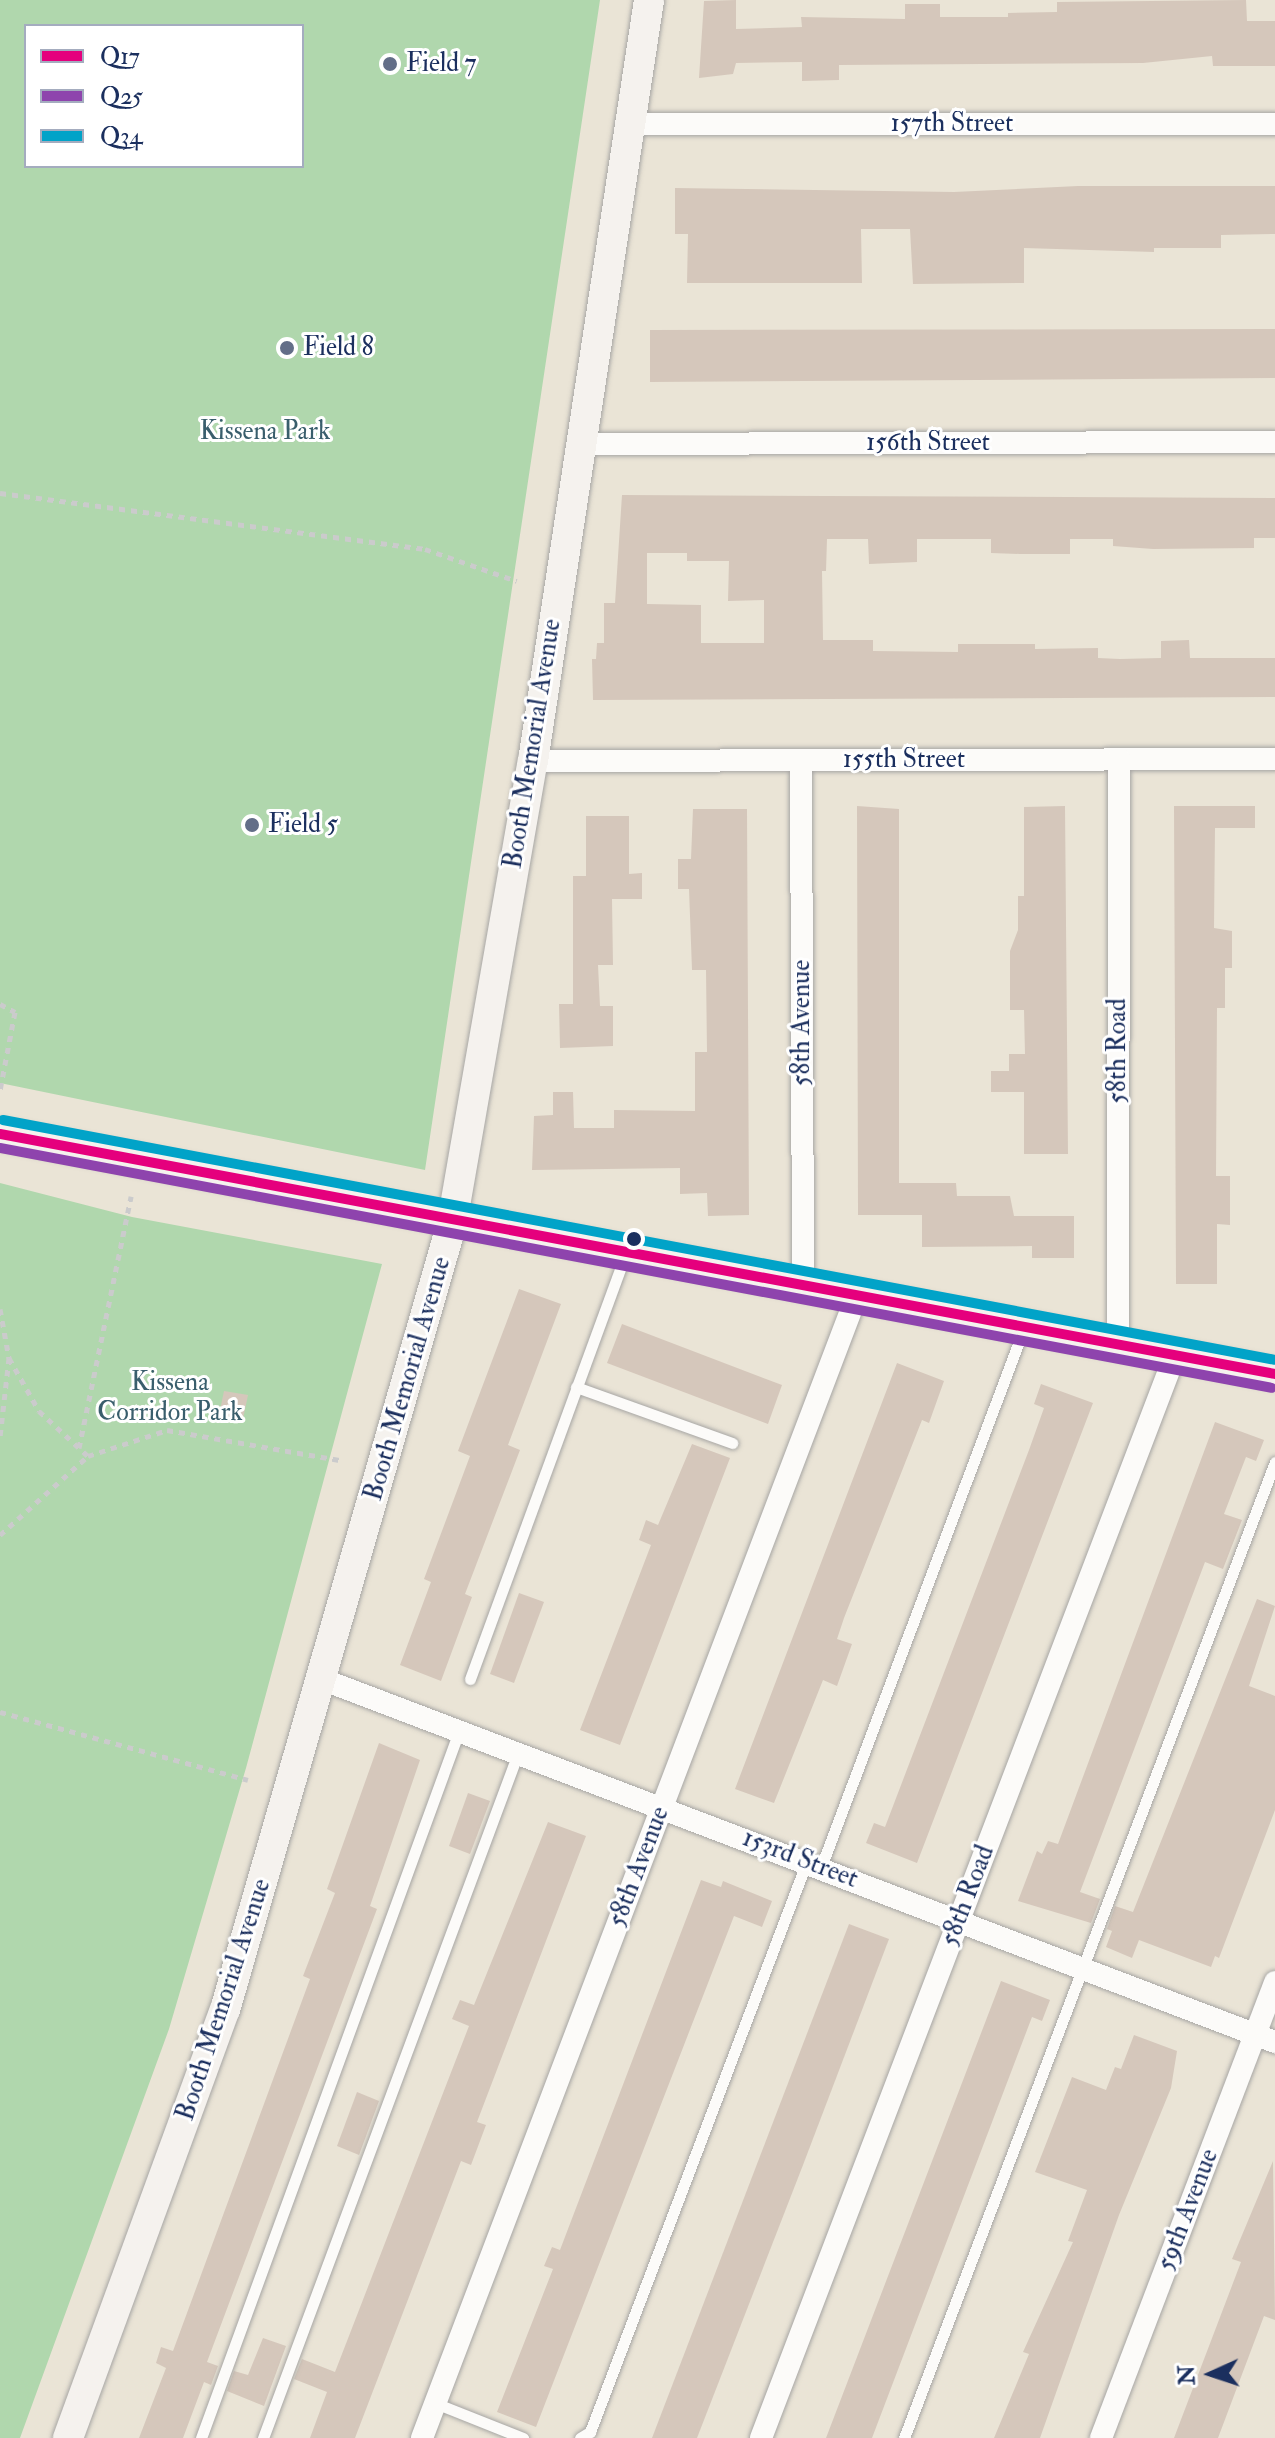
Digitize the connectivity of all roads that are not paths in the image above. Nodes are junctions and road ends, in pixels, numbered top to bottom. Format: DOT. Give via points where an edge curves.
graph roads {
  1 [pos="649,0"];
  2 [pos="629,124"];
  3 [pos="1275,124"];
  4 [pos="1275,442"];
  5 [pos="581,444"];
  6 [pos="1119,759"];
  7 [pos="1275,759"];
  8 [pos="801,760"];
  9 [pos="533,761"];
  10 [pos="0,1134"];
  11 [pos="452,1223"];
  12 [pos="625,1254"];
  13 [pos="803,1286"];
  14 [pos="856,1297"];
  15 [pos="1025,1326"];
  16 [pos="1118,1343"];
  17 [pos="1175,1355"];
  18 [pos="1275,1374"];
  19 [pos="576,1387"];
  20 [pos="732,1443"];
  21 [pos="1275,1462"];
  22 [pos="470,1679"];
  23 [pos="324,1680"];
  24 [pos="459,1731"];
  25 [pos="518,1753"];
  26 [pos="662,1807"];
  27 [pos="814,1864"];
  28 [pos="959,1920"];
  29 [pos="1083,1968"];
  30 [pos="1275,1982"];
  31 [pos="1265,2038"];
  32 [pos="435,2403"];
  33 [pos="68,2438"];
  34 [pos="201,2438"];
  35 [pos="263,2438"];
  36 [pos="422,2438"];
  37 [pos="523,2438"];
  38 [pos="580,2438"];
  39 [pos="761,2438"];
  40 [pos="904,2438"];
  41 [pos="1101,2438"];
  1 -- 2 [label="street, Booth Memorial Avenue"];
  2 -- 3 [label="street, 157th Street"];
  2 -- 5 [label="street, Booth Memorial Avenue"];
  4 -- 5 [label="street, 156th Street"];
  5 -- 9 [label="street, Booth Memorial Avenue"];
  6 -- 7 [label="street, 155th Street"];
  6 -- 8 [label="street, 155th Street"];
  6 -- 16 [label="street, 58th Road"];
  8 -- 9 [label="street, 155th Street"];
  8 -- 13 [label="street, 58th Avenue"];
  9 -- 11 [label="street, Booth Memorial Avenue"];
  10 -- 11 [label="street"];
  11 -- 12 [label="street"];
  11 -- 23 [label="street, Booth Memorial Avenue"];
  12 -- 13 [label="street"];
  12 -- 19 [label="lane"];
  13 -- 14 [label="street"];
  14 -- 15 [label="street"];
  14 -- 26 [label="street, 58th Avenue"];
  15 -- 16 [label="street"];
  15 -- 27 [label="lane"];
  16 -- 17 [label="street"];
  17 -- 18 [label="street"];
  17 -- 28 [label="street, 58th Road"];
  19 -- 20 [label="lane"];
  19 -- 22 [label="lane"];
  21 -- 29 [label="lane"];
  23 -- 24 [label="street, 153rd Street"];
  23 -- 33 [label="street, Booth Memorial Avenue" via="225,2010"];
  24 -- 25 [label="street, 153rd Street"];
  24 -- 34 [label="lane"];
  25 -- 26 [label="street, 153rd Street"];
  25 -- 35 [label="lane"];
  26 -- 27 [label="street, 153rd Street"];
  26 -- 32 [label="street, 58th Avenue"];
  27 -- 28 [label="street, 153rd Street"];
  27 -- 38 [label="lane" via="590,2432"];
  28 -- 29 [label="street, 153rd Street"];
  28 -- 39 [label="street, 58th Road"];
  29 -- 31 [label="street, 153rd Street"];
  29 -- 40 [label="lane"];
  30 -- 31 [label="street, 59th Avenue"];
  31 -- 41 [label="street, 59th Avenue"];
  32 -- 36 [label="street, 58th Avenue"];
  32 -- 37 [label="lane"];
}
